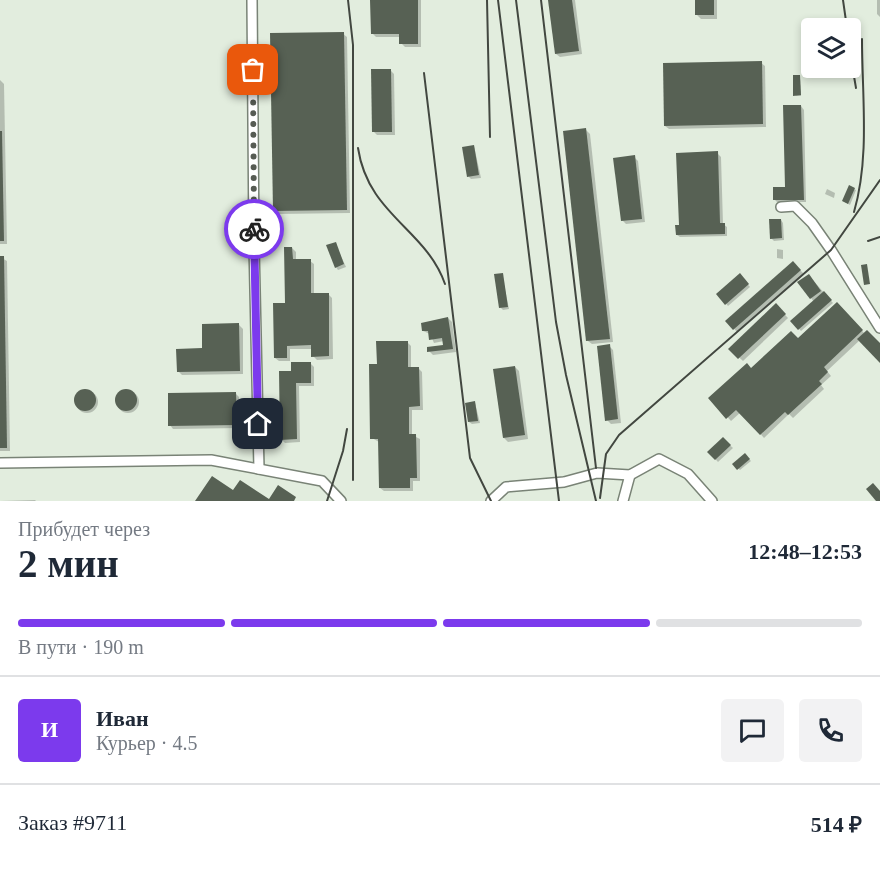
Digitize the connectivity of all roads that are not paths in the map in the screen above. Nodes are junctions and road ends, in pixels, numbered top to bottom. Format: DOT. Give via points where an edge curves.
graph roads {
  1 [pos="252,0"];
  2 [pos="781,207"];
  3 [pos="880,328"];
  4 [pos="0,463"];
  5 [pos="260,470"];
  6 [pos="630,475"];
  7 [pos="341,501"];
  8 [pos="490,501"];
  9 [pos="623,501"];
  10 [pos="712,501"];
  1 -- 5 [label="street"];
  2 -- 3 [label="street" via="795,206 812,223"];
  4 -- 5 [label="street" via="211,460"];
  5 -- 7 [label="street" via="322,481"];
  6 -- 8 [label="street" via="597,473 564,483 506,487"];
  6 -- 9 [label="street"];
  6 -- 10 [label="street" via="660,459 688,474"];
}
